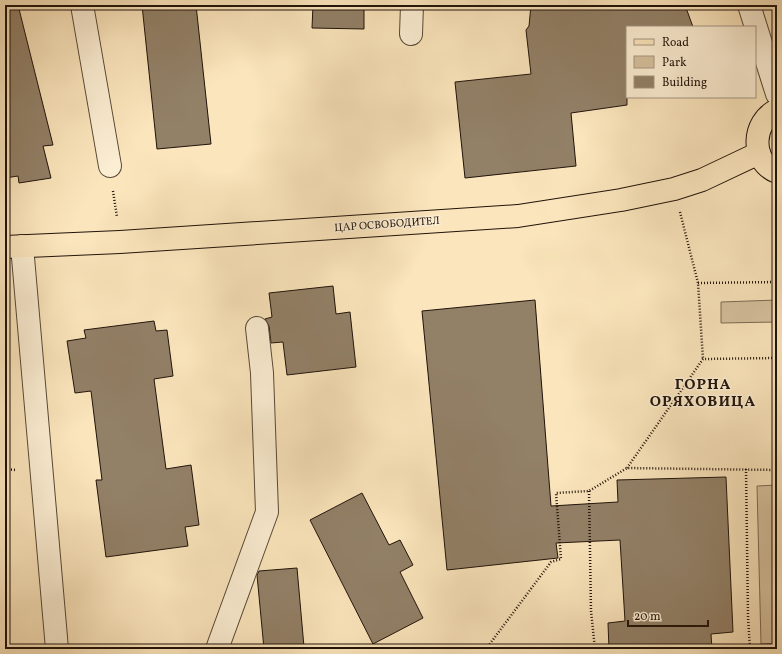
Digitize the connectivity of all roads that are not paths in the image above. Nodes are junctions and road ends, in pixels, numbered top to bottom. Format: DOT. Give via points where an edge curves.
graph roads {
  1 [pos="82,5"];
  2 [pos="412,5"];
  3 [pos="749,5"];
  4 [pos="756,26"];
  5 [pos="756,27"];
  6 [pos="411,34"];
  7 [pos="777,94"];
  8 [pos="777,110"];
  9 [pos="759,153"];
  10 [pos="110,166"];
  11 [pos="777,172"];
  12 [pos="14,247"];
  13 [pos="257,328"];
  14 [pos="57,649"];
  15 [pos="217,649"];
  1 -- 10 [label="street"];
  2 -- 6 [label="street"];
  3 -- 4 [label="street"];
  5 -- 7 [label="street"];
  8 -- 9 [label="main road" via="764,120 759,130"];
  9 -- 11 [label="main road" via="765,163"];
  9 -- 12 [label="main road, ЦАР ОСВОБОДИТЕЛ" via="702,180 674,189 518,216"];
  12 -- 14 [label="street"];
  13 -- 15 [label="street" via="262,374 267,512"];
}
